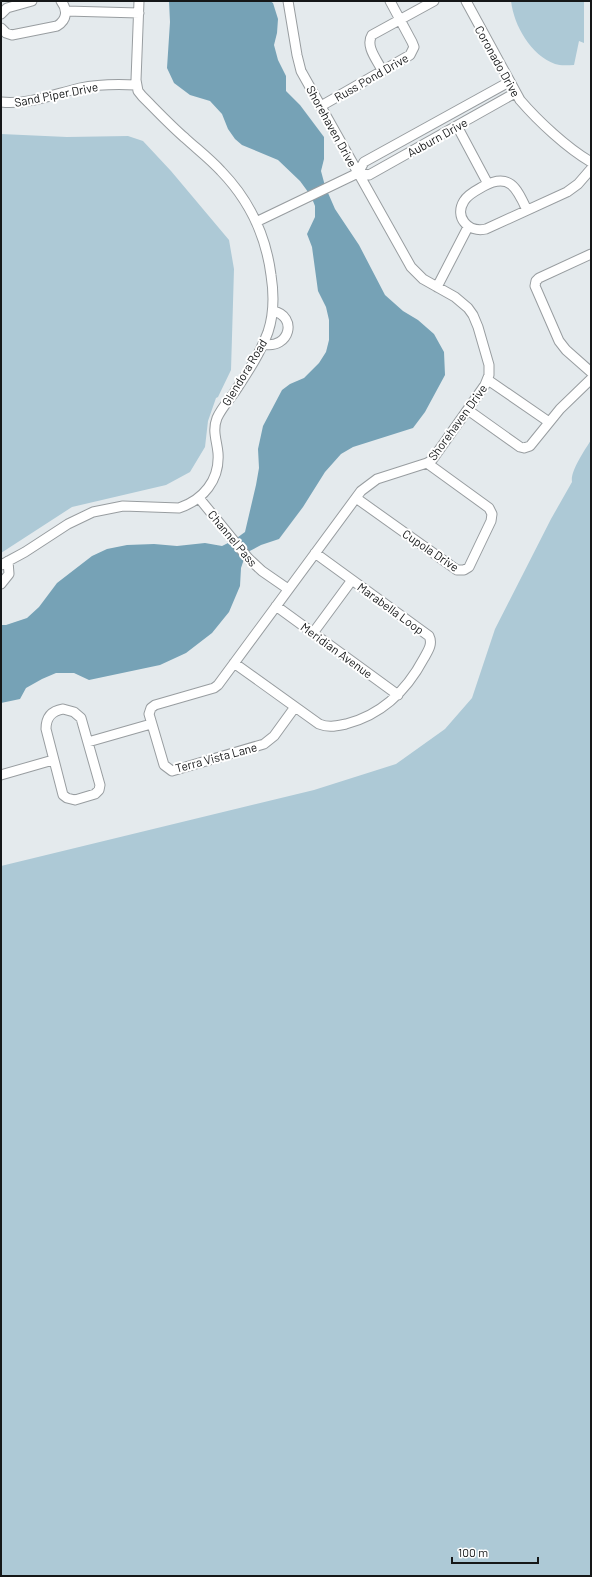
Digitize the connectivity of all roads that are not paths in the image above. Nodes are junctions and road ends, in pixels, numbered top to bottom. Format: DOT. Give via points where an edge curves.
graph roads {
  1 [pos="32,1"];
  2 [pos="61,1"];
  3 [pos="139,1"];
  4 [pos="288,1"];
  5 [pos="390,1"];
  6 [pos="434,1"];
  7 [pos="466,1"];
  8 [pos="21,2"];
  9 [pos="66,11"];
  10 [pos="139,13"];
  11 [pos="1,14"];
  12 [pos="400,19"];
  13 [pos="1,28"];
  14 [pos="382,70"];
  15 [pos="509,82"];
  16 [pos="136,85"];
  17 [pos="515,93"];
  18 [pos="1,102"];
  19 [pos="321,106"];
  20 [pos="457,126"];
  21 [pos="591,162"];
  22 [pos="591,169"];
  23 [pos="358,173"];
  24 [pos="488,184"];
  25 [pos="527,210"];
  26 [pos="256,222"];
  27 [pos="468,227"];
  28 [pos="591,254"];
  29 [pos="437,286"];
  30 [pos="273,311"];
  31 [pos="263,344"];
  32 [pos="591,372"];
  33 [pos="591,379"];
  34 [pos="488,380"];
  35 [pos="468,410"];
  36 [pos="549,422"];
  37 [pos="427,463"];
  38 [pos="199,498"];
  39 [pos="356,498"];
  40 [pos="315,553"];
  41 [pos="5,563"];
  42 [pos="352,580"];
  43 [pos="1,584"];
  44 [pos="288,589"];
  45 [pos="276,606"];
  46 [pos="314,633"];
  47 [pos="234,662"];
  48 [pos="398,695"];
  49 [pos="295,707"];
  50 [pos="151,724"];
  51 [pos="88,742"];
  52 [pos="54,760"];
  53 [pos="1,775"];
  1 -- 8 [label="street"];
  2 -- 9 [label="street"];
  3 -- 10 [label="street"];
  4 -- 19 [label="street, Shorehaven Drive" via="298,63"];
  5 -- 12 [label="street, Russ Pond Drive"];
  6 -- 12 [label="street"];
  7 -- 15 [label="street, Coronado Drive"];
  8 -- 11 [label="street" via="7,8"];
  9 -- 10 [label="street"];
  9 -- 13 [label="street" via="64,20 57,26 12,36"];
  10 -- 16 [label="street"];
  12 -- 14 [label="street" via="369,38 369,46"];
  12 -- 14 [label="street, Russ Pond Drive" via="412,42 413,52"];
  14 -- 19 [label="street, Russ Pond Drive"];
  15 -- 17 [label="street, Coronado Drive"];
  15 -- 23 [label="street, Auburn Drive" via="364,162"];
  16 -- 18 [label="street, Sand Piper Drive" via="97,85 29,101"];
  16 -- 26 [label="street, Glendora Road" via="142,96 221,171 242,198"];
  17 -- 20 [label="street, Auburn Drive"];
  17 -- 21 [label="street, Coronado Drive" via="529,110 575,152"];
  19 -- 23 [label="street, Shorehaven Drive"];
  20 -- 23 [label="street, Auburn Drive" via="370,175"];
  20 -- 24 [label="street"];
  22 -- 25 [label="street" via="572,189"];
  23 -- 26 [label="street, Auburn Drive"];
  23 -- 29 [label="street, Shorehaven Drive" via="411,267 423,279"];
  24 -- 25 [label="street" via="499,181 512,185 519,192"];
  24 -- 27 [label="street" via="468,195 463,203 462,216"];
  25 -- 27 [label="street" via="486,229 476,230"];
  26 -- 30 [label="street, Glendora Road" via="270,265"];
  27 -- 29 [label="street"];
  28 -- 32 [label="street" via="539,278 534,286 559,341"];
  29 -- 34 [label="street, Shorehaven Drive" via="462,302 473,315 489,365"];
  30 -- 31 [label="street, Glendora Road"];
  30 -- 31 [label="street" via="282,314 288,330 281,342 273,345"];
  31 -- 38 [label="street, Glendora Road" via="218,416 214,428 218,453 217,469 211,484"];
  33 -- 36 [label="street"];
  34 -- 35 [label="street, Shorehaven Drive"];
  34 -- 36 [label="street"];
  35 -- 36 [label="street" via="524,448 530,446"];
  35 -- 37 [label="street, Shorehaven Drive" via="436,455"];
  37 -- 39 [label="street, Shorehaven Drive" via="377,479 366,486"];
  37 -- 39 [label="street, Cupola Drive" via="489,508 492,514 469,567 464,570 457,570"];
  38 -- 41 [label="street, Glendora Road" via="179,508 123,506 94,512 68,524"];
  38 -- 44 [label="street, Channel Pass" via="248,558"];
  39 -- 40 [label="street, Shorehaven Drive"];
  40 -- 42 [label="street, Marabella Loop"];
  40 -- 44 [label="street, Shorehaven Drive"];
  41 -- 43 [label="street" via="9,574"];
  42 -- 46 [label="street"];
  42 -- 48 [label="street, Marabella Loop" via="431,638 431,645 421,664"];
  44 -- 45 [label="street, Shorehaven Drive"];
  45 -- 46 [label="street, Meridian Avenue"];
  45 -- 47 [label="street, Shorehaven Drive"];
  46 -- 48 [label="street, Meridian Avenue"];
  47 -- 49 [label="street, Marabella Loop"];
  47 -- 50 [label="street, Shorehaven Drive" via="214,688 153,706 149,714"];
  48 -- 49 [label="street, Marabella Loop" via="374,713 336,726 319,724"];
  49 -- 50 [label="street, Terra Vista Lane" via="274,736 264,744 175,770 169,770 164,765"];
  50 -- 51 [label="street"];
  51 -- 52 [label="street" via="79,716 67,710 55,711 49,716 46,727"];
  51 -- 52 [label="street" via="100,785 95,794 75,800 65,797"];
  52 -- 53 [label="street"];
}
